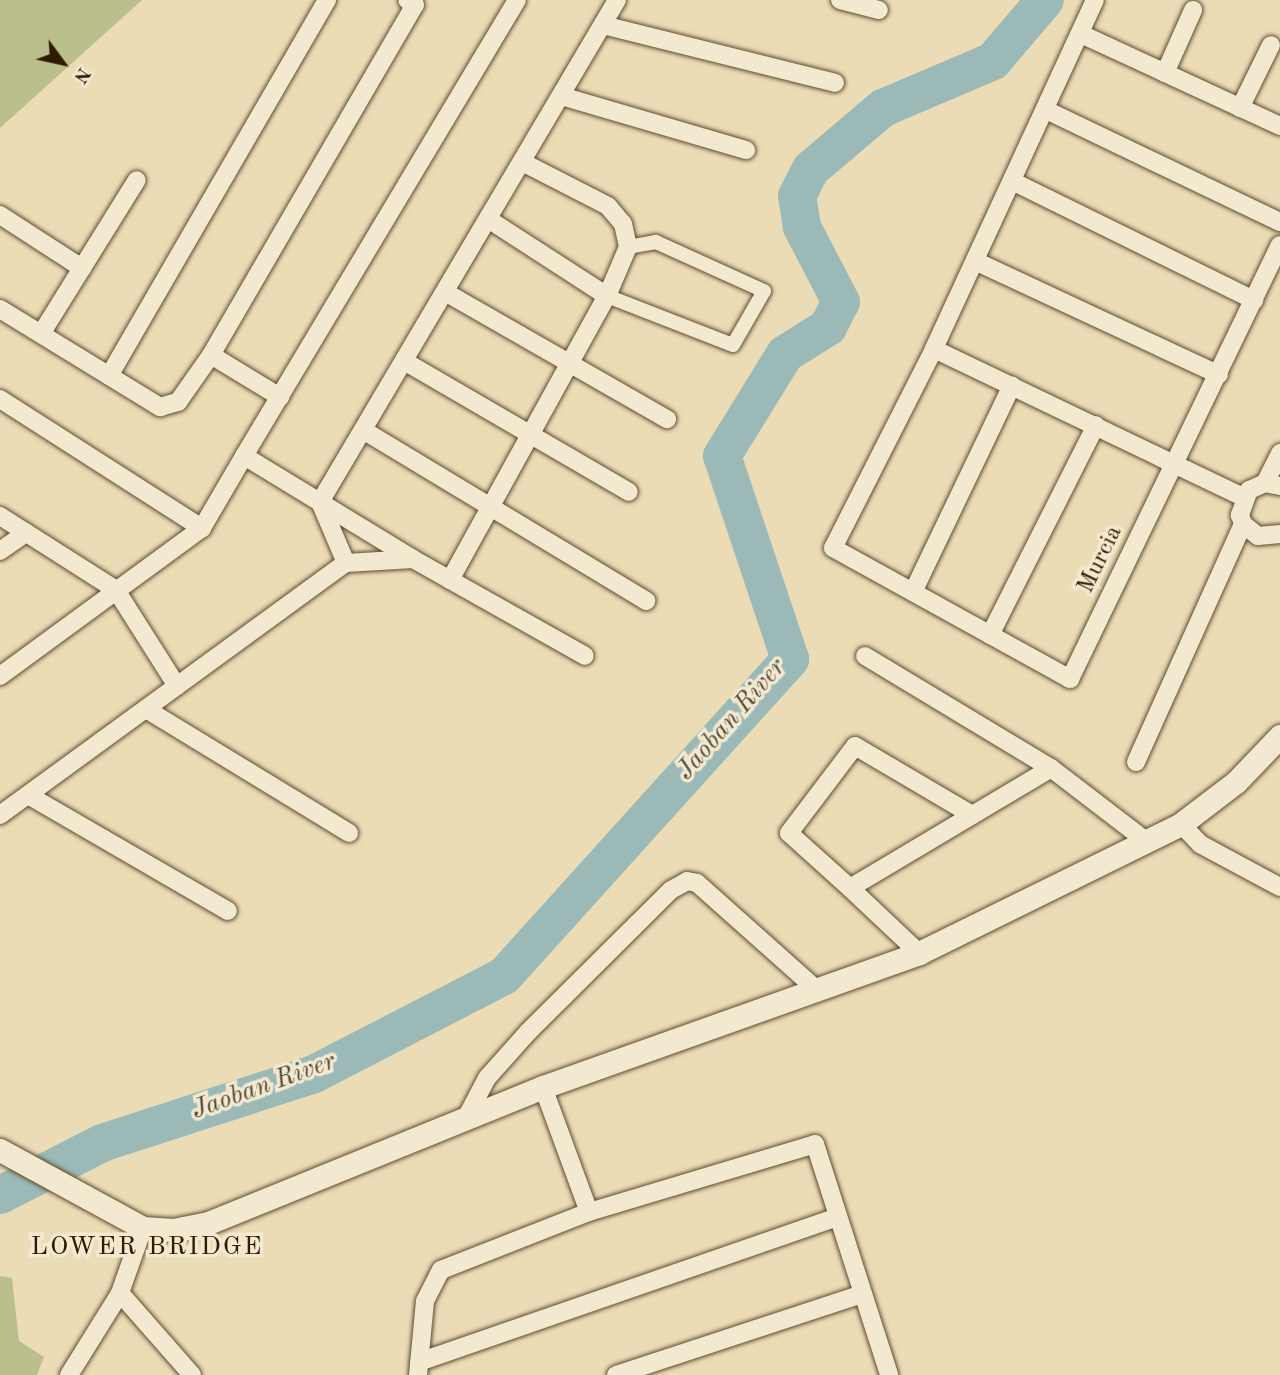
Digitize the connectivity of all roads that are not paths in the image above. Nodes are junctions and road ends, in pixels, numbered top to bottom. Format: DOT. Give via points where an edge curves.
graph roads {
  1 [pos="327,0"];
  2 [pos="407,0"];
  3 [pos="517,0"];
  4 [pos="617,0"];
  5 [pos="840,0"];
  6 [pos="1095,0"];
  7 [pos="879,10"];
  8 [pos="1193,10"];
  9 [pos="603,25"];
  10 [pos="1081,34"];
  11 [pos="1271,45"];
  12 [pos="1165,73"];
  13 [pos="835,83"];
  14 [pos="561,96"];
  15 [pos="1240,108"];
  16 [pos="1046,110"];
  17 [pos="1280,126"];
  18 [pos="746,150"];
  19 [pos="522,162"];
  20 [pos="137,180"];
  21 [pos="1012,181"];
  22 [pos="0,215"];
  23 [pos="488,219"];
  24 [pos="1280,222"];
  25 [pos="1280,245"];
  26 [pos="628,247"];
  27 [pos="975,261"];
  28 [pos="82,268"];
  29 [pos="445,292"];
  30 [pos="607,296"];
  31 [pos="1254,300"];
  32 [pos="0,309"];
  33 [pos="41,334"];
  34 [pos="934,349"];
  35 [pos="211,355"];
  36 [pos="572,360"];
  37 [pos="404,361"];
  38 [pos="1219,375"];
  39 [pos="109,376"];
  40 [pos="1012,385"];
  41 [pos="280,397"];
  42 [pos="0,399"];
  43 [pos="667,419"];
  44 [pos="1096,425"];
  45 [pos="363,430"];
  46 [pos="529,436"];
  47 [pos="1280,453"];
  48 [pos="244,456"];
  49 [pos="1177,461"];
  50 [pos="1273,485"];
  51 [pos="629,492"];
  52 [pos="1243,497"];
  53 [pos="320,502"];
  54 [pos="489,510"];
  55 [pos="0,516"];
  56 [pos="1243,524"];
  57 [pos="202,528"];
  58 [pos="26,533"];
  59 [pos="1280,534"];
  60 [pos="0,551"];
  61 [pos="413,559"];
  62 [pos="346,563"];
  63 [pos="450,580"];
  64 [pos="116,590"];
  65 [pos="913,592"];
  66 [pos="646,601"];
  67 [pos="990,635"];
  68 [pos="585,656"];
  69 [pos="865,656"];
  70 [pos="0,676"];
  71 [pos="177,686"];
  72 [pos="146,709"];
  73 [pos="1280,736"];
  74 [pos="1136,762"];
  75 [pos="1051,768"];
  76 [pos="27,794"];
  77 [pos="0,815"];
  78 [pos="972,815"];
  79 [pos="1181,824"];
  80 [pos="349,833"];
  81 [pos="1146,841"];
  82 [pos="1280,887"];
  83 [pos="850,888"];
  84 [pos="228,911"];
  85 [pos="919,953"];
  86 [pos="817,990"];
  87 [pos="543,1087"];
  88 [pos="466,1118"];
  89 [pos="0,1150"];
  90 [pos="589,1212"];
  91 [pos="838,1217"];
  92 [pos="143,1228"];
  93 [pos="120,1293"];
  94 [pos="863,1294"];
  95 [pos="419,1369"];
  96 [pos="69,1375"];
  97 [pos="192,1375"];
  98 [pos="616,1375"];
  99 [pos="889,1375"];
  1 -- 39 [label="street"];
  2 -- 35 [label="street" via="415,5"];
  3 -- 41 [label="street"];
  4 -- 9 [label="street"];
  5 -- 7 [label="street"];
  6 -- 10 [label="street"];
  8 -- 12 [label="street"];
  9 -- 13 [label="street"];
  9 -- 14 [label="street"];
  10 -- 12 [label="street"];
  10 -- 16 [label="street"];
  11 -- 15 [label="street"];
  12 -- 15 [label="street"];
  14 -- 18 [label="street"];
  14 -- 19 [label="street"];
  15 -- 17 [label="street"];
  16 -- 21 [label="street"];
  16 -- 24 [label="street"];
  19 -- 23 [label="street"];
  19 -- 26 [label="street" via="608,206 623,224"];
  20 -- 28 [label="street"];
  21 -- 27 [label="street"];
  21 -- 31 [label="street"];
  22 -- 28 [label="street"];
  23 -- 29 [label="street"];
  23 -- 30 [label="street"];
  25 -- 31 [label="street, Murcia"];
  26 -- 30 [label="street"];
  26 -- 30 [label="street" via="656,242 764,291 733,345"];
  27 -- 34 [label="street"];
  27 -- 38 [label="street"];
  28 -- 33 [label="street"];
  29 -- 36 [label="street"];
  29 -- 37 [label="street"];
  30 -- 36 [label="street"];
  31 -- 38 [label="street, Murcia"];
  32 -- 33 [label="street"];
  33 -- 39 [label="street"];
  34 -- 40 [label="street"];
  34 -- 65 [label="street" via="833,548"];
  35 -- 39 [label="street" via="178,402 170,405 160,407"];
  35 -- 41 [label="street"];
  36 -- 43 [label="street"];
  36 -- 46 [label="street"];
  37 -- 45 [label="street"];
  37 -- 46 [label="street"];
  38 -- 49 [label="street, Murcia"];
  40 -- 44 [label="street"];
  40 -- 65 [label="street"];
  41 -- 48 [label="street"];
  42 -- 57 [label="street"];
  44 -- 49 [label="street"];
  44 -- 67 [label="street"];
  45 -- 53 [label="street"];
  45 -- 54 [label="street"];
  46 -- 51 [label="street"];
  46 -- 54 [label="street"];
  47 -- 50 [label="street"];
  48 -- 53 [label="street"];
  48 -- 57 [label="street"];
  49 -- 52 [label="street"];
  49 -- 67 [label="street, Murcia" via="1070,679"];
  50 -- 52 [label="street"];
  52 -- 56 [label="street"];
  53 -- 61 [label="street"];
  53 -- 62 [label="street"];
  54 -- 63 [label="street"];
  54 -- 66 [label="street"];
  55 -- 58 [label="street"];
  56 -- 59 [label="street" via="1258,536"];
  56 -- 74 [label="street"];
  57 -- 64 [label="street"];
  58 -- 60 [label="street"];
  58 -- 64 [label="street"];
  61 -- 62 [label="street"];
  61 -- 63 [label="street"];
  62 -- 71 [label="street"];
  63 -- 68 [label="street"];
  64 -- 70 [label="street"];
  64 -- 71 [label="street"];
  65 -- 67 [label="street"];
  69 -- 75 [label="street"];
  71 -- 72 [label="street"];
  72 -- 76 [label="street"];
  72 -- 80 [label="street"];
  73 -- 79 [label="street" via="1236,782"];
  75 -- 78 [label="street"];
  75 -- 81 [label="street"];
  76 -- 77 [label="street"];
  76 -- 84 [label="street"];
  78 -- 83 [label="street"];
  78 -- 83 [label="street" via="855,746 789,833"];
  79 -- 81 [label="street"];
  79 -- 82 [label="street" via="1199,844"];
  81 -- 85 [label="street"];
  83 -- 85 [label="street"];
  85 -- 86 [label="street"];
  86 -- 87 [label="street"];
  86 -- 88 [label="street" via="697,883 687,881 671,890 528,1032 487,1078"];
  87 -- 88 [label="street"];
  87 -- 90 [label="street"];
  88 -- 92 [label="street" via="208,1223 173,1230"];
  89 -- 92 [label="street"];
  90 -- 91 [label="street" via="815,1144"];
  90 -- 95 [label="street" via="441,1269 425,1301"];
  91 -- 94 [label="street"];
  91 -- 95 [label="street"];
  92 -- 93 [label="street"];
  93 -- 96 [label="street"];
  93 -- 97 [label="street"];
  94 -- 98 [label="street"];
  94 -- 99 [label="street"];
}
